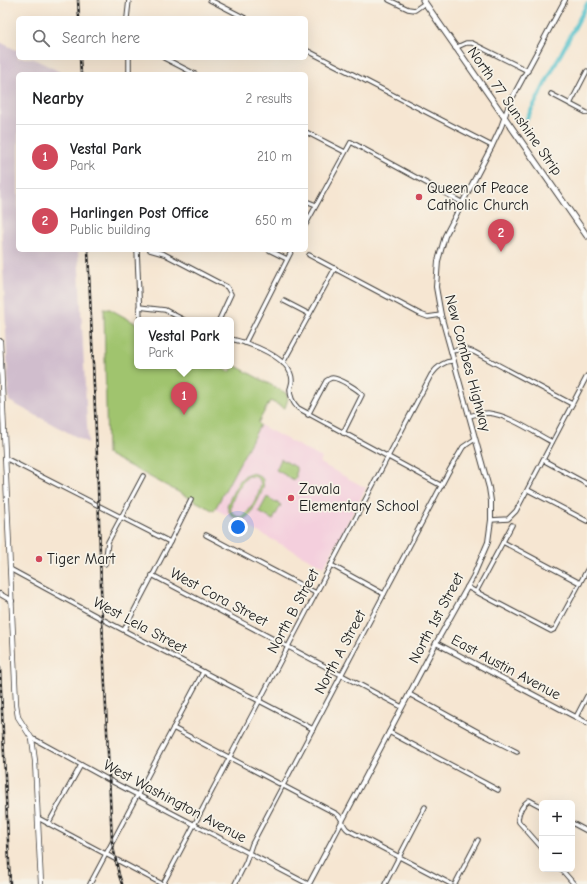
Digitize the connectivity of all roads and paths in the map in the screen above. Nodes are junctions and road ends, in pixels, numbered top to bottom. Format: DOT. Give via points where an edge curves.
graph roads {
  1 [pos="129,0"];
  2 [pos="210,0"];
  3 [pos="389,0"];
  4 [pos="565,0"];
  5 [pos="424,1"];
  6 [pos="127,16"];
  7 [pos="241,16"];
  8 [pos="455,48"];
  9 [pos="308,51"];
  10 [pos="129,60"];
  11 [pos="168,60"];
  12 [pos="528,70"];
  13 [pos="587,71"];
  14 [pos="129,72"];
  15 [pos="191,72"];
  16 [pos="551,94"];
  17 [pos="570,104"];
  18 [pos="587,113"];
  19 [pos="505,117"];
  20 [pos="308,133"];
  21 [pos="492,146"];
  22 [pos="345,152"];
  23 [pos="308,201"];
  24 [pos="463,203"];
  25 [pos="316,205"];
  26 [pos="308,220"];
  27 [pos="587,236"];
  28 [pos="138,252"];
  29 [pos="157,252"];
  30 [pos="273,252"];
  31 [pos="291,252"];
  32 [pos="309,255"];
  33 [pos="287,260"];
  34 [pos="335,268"];
  35 [pos="284,301"];
  36 [pos="139,307"];
  37 [pos="309,314"];
  38 [pos="441,315"];
  39 [pos="140,317"];
  40 [pos="178,317"];
  41 [pos="220,317"];
  42 [pos="234,340"];
  43 [pos="0,341"];
  44 [pos="245,342"];
  45 [pos="451,351"];
  46 [pos="454,361"];
  47 [pos="283,363"];
  48 [pos="587,376"];
  49 [pos="572,404"];
  50 [pos="308,415"];
  51 [pos="469,416"];
  52 [pos="343,433"];
  53 [pos="475,439"];
  54 [pos="552,442"];
  55 [pos="388,457"];
  56 [pos="5,458"];
  57 [pos="543,460"];
  58 [pos="143,476"];
  59 [pos="587,484"];
  60 [pos="442,486"];
  61 [pos="528,490"];
  62 [pos="190,500"];
  63 [pos="122,517"];
  64 [pos="491,520"];
  65 [pos="587,521"];
  66 [pos="512,525"];
  67 [pos="206,535"];
  68 [pos="170,542"];
  69 [pos="502,542"];
  70 [pos="105,564"];
  71 [pos="331,565"];
  72 [pos="10,569"];
  73 [pos="587,570"];
  74 [pos="152,575"];
  75 [pos="580,582"];
  76 [pos="467,587"];
  77 [pos="476,592"];
  78 [pos="316,593"];
  79 [pos="0,594"];
  80 [pos="384,594"];
  81 [pos="12,601"];
  82 [pos="124,630"];
  83 [pos="436,643"];
  84 [pos="288,647"];
  85 [pos="203,672"];
  86 [pos="341,675"];
  87 [pos="409,694"];
  88 [pos="587,696"];
  89 [pos="259,701"];
  90 [pos="402,707"];
  91 [pos="576,717"];
  92 [pos="587,723"];
  93 [pos="173,728"];
  94 [pos="313,729"];
  95 [pos="389,732"];
  96 [pos="32,739"];
  97 [pos="517,752"];
  98 [pos="229,757"];
  99 [pos="81,765"];
  100 [pos="283,786"];
  101 [pos="498,790"];
  102 [pos="137,794"];
  103 [pos="539,805"];
  104 [pos="425,807"];
  105 [pos="38,818"];
  106 [pos="342,822"];
  107 [pos="48,824"];
  108 [pos="194,824"];
  109 [pos="575,825"];
  110 [pos="587,831"];
  111 [pos="478,840"];
  112 [pos="539,845"];
  113 [pos="106,854"];
  114 [pos="250,854"];
  115 [pos="399,856"];
  116 [pos="564,872"];
  117 [pos="41,884"];
  118 [pos="90,884"];
  119 [pos="162,884"];
  120 [pos="235,884"];
  121 [pos="309,884"];
  122 [pos="384,884"];
  123 [pos="451,884"];
  124 [pos="455,884"];
  125 [pos="574,884"];
  1 -- 6 [label="street"];
  2 -- 7 [label="street"];
  3 -- 5 [label="street" via="415,10"];
  4 -- 12 [label="street, New Combes Highway"];
  5 -- 8 [label="main road, North 77 Sunshine Strip"];
  8 -- 12 [label="street" via="472,43"];
  8 -- 19 [label="main road, North 77 Sunshine Strip"];
  9 -- 21 [label="street"];
  10 -- 14 [label="street"];
  11 -- 15 [label="street"];
  12 -- 19 [label="street, New Combes Highway" via="510,102"];
  13 -- 17 [label="street"];
  16 -- 17 [label="street"];
  17 -- 18 [label="street"];
  19 -- 21 [label="street, New Combes Highway"];
  19 -- 27 [label="main road, North 77 Sunshine Strip"];
  20 -- 22 [label="street"];
  21 -- 24 [label="street, New Combes Highway"];
  22 -- 24 [label="street" via="351,142"];
  22 -- 25 [label="street"];
  23 -- 25 [label="street"];
  24 -- 38 [label="street, New Combes Highway" via="445,236 438,261 436,287"];
  25 -- 26 [label="street"];
  28 -- 36 [label="street"];
  29 -- 41 [label="street" via="227,287 231,294"];
  30 -- 33 [label="street"];
  31 -- 33 [label="street"];
  32 -- 34 [label="street"];
  33 -- 44 [label="street"];
  34 -- 37 [label="street"];
  34 -- 38 [label="street" via="420,314 428,317"];
  35 -- 37 [label="street"];
  36 -- 39 [label="street"];
  36 -- 40 [label="street" via="165,310"];
  37 -- 47 [label="street"];
  38 -- 45 [label="street, New Combes Highway"];
  42 -- 44 [label="street"];
  43 -- 56 [label="main road"];
  44 -- 47 [label="street"];
  45 -- 46 [label="street, New Combes Highway"];
  45 -- 49 [label="street" via="465,349 474,352"];
  46 -- 51 [label="street, New Combes Highway"];
  46 -- 55 [label="street, North B Street" via="441,364 431,375"];
  47 -- 50 [label="street" via="289,370 292,380 290,390 293,402"];
  48 -- 49 [label="street"];
  49 -- 54 [label="street"];
  50 -- 52 [label="street"];
  50 -- 52 [label="street" via="326,381 334,378 351,386 362,395"];
  51 -- 53 [label="street, New Combes Highway"];
  51 -- 54 [label="street" via="488,413 505,418"];
  52 -- 55 [label="street"];
  53 -- 60 [label="street, North A Street" via="463,448"];
  53 -- 64 [label="street, New Combes Highway" via="489,488"];
  54 -- 57 [label="street"];
  55 -- 60 [label="street"];
  55 -- 71 [label="street, North B Street"];
  56 -- 63 [label="street"];
  56 -- 72 [label="main road"];
  57 -- 59 [label="street"];
  57 -- 61 [label="street"];
  58 -- 63 [label="street"];
  60 -- 80 [label="street, North A Street"];
  61 -- 64 [label="street" via="512,516 505,520"];
  61 -- 65 [label="street"];
  62 -- 68 [label="street"];
  63 -- 68 [label="street"];
  63 -- 70 [label="street" via="108,542"];
  64 -- 76 [label="street, North 1st Street" via="488,542"];
  66 -- 69 [label="street"];
  67 -- 78 [label="street"];
  68 -- 74 [label="street"];
  69 -- 75 [label="street"];
  69 -- 77 [label="street"];
  71 -- 78 [label="street, North B Street"];
  71 -- 80 [label="street"];
  72 -- 81 [label="main road"];
  72 -- 82 [label="street, West Lela Street"];
  73 -- 75 [label="street"];
  74 -- 82 [label="street"];
  74 -- 84 [label="street, West Cora Street"];
  75 -- 77 [label="street" via="555,629 551,631"];
  76 -- 77 [label="street"];
  76 -- 83 [label="street, North 1st Street"];
  78 -- 84 [label="street, North B Street"];
  79 -- 81 [label="street"];
  80 -- 86 [label="street, North A Street"];
  81 -- 96 [label="main road" via="18,718"];
  82 -- 85 [label="street, West Lela Street"];
  83 -- 87 [label="street, North 1st Street"];
  83 -- 91 [label="street, East Austin Avenue"];
  84 -- 86 [label="street, West Cora Street"];
  84 -- 89 [label="street, North B Street"];
  85 -- 89 [label="street, West Lela Street"];
  85 -- 93 [label="street"];
  86 -- 90 [label="street, West Cora Street"];
  86 -- 94 [label="street, North A Street"];
  87 -- 90 [label="street, North 1st Street"];
  87 -- 97 [label="street"];
  88 -- 91 [label="street"];
  89 -- 94 [label="street, West Lela Street"];
  89 -- 98 [label="street, North B Street"];
  90 -- 95 [label="street, North 1st Street"];
  91 -- 92 [label="street, East Austin Avenue"];
  93 -- 98 [label="street"];
  93 -- 102 [label="street"];
  94 -- 100 [label="street, North A Street"];
  95 -- 101 [label="street"];
  95 -- 106 [label="street, North 1st Street"];
  96 -- 99 [label="street, West Washington Avenue"];
  96 -- 105 [label="main road"];
  98 -- 100 [label="street"];
  98 -- 108 [label="street, North B Street"];
  99 -- 102 [label="street, West Washington Avenue"];
  99 -- 107 [label="street"];
  100 -- 106 [label="street" via="337,814"];
  100 -- 114 [label="street, North A Street" via="252,844"];
  102 -- 108 [label="street, West Washington Avenue"];
  102 -- 113 [label="street"];
  103 -- 112 [label="street" via="527,801 518,819"];
  104 -- 115 [label="street"];
  105 -- 107 [label="street"];
  105 -- 117 [label="main road"];
  106 -- 115 [label="street" via="348,830"];
  106 -- 121 [label="street, North 1st Street"];
  107 -- 113 [label="street"];
  108 -- 114 [label="street, West Washington Avenue"];
  108 -- 119 [label="street, North B Street"];
  109 -- 110 [label="street"];
  111 -- 124 [label="street"];
  113 -- 118 [label="street"];
  113 -- 119 [label="street"];
  114 -- 120 [label="street, North A Street"];
  114 -- 121 [label="street, West Washington Avenue"];
  115 -- 122 [label="street"];
  115 -- 123 [label="street"];
  116 -- 125 [label="street"];
}
